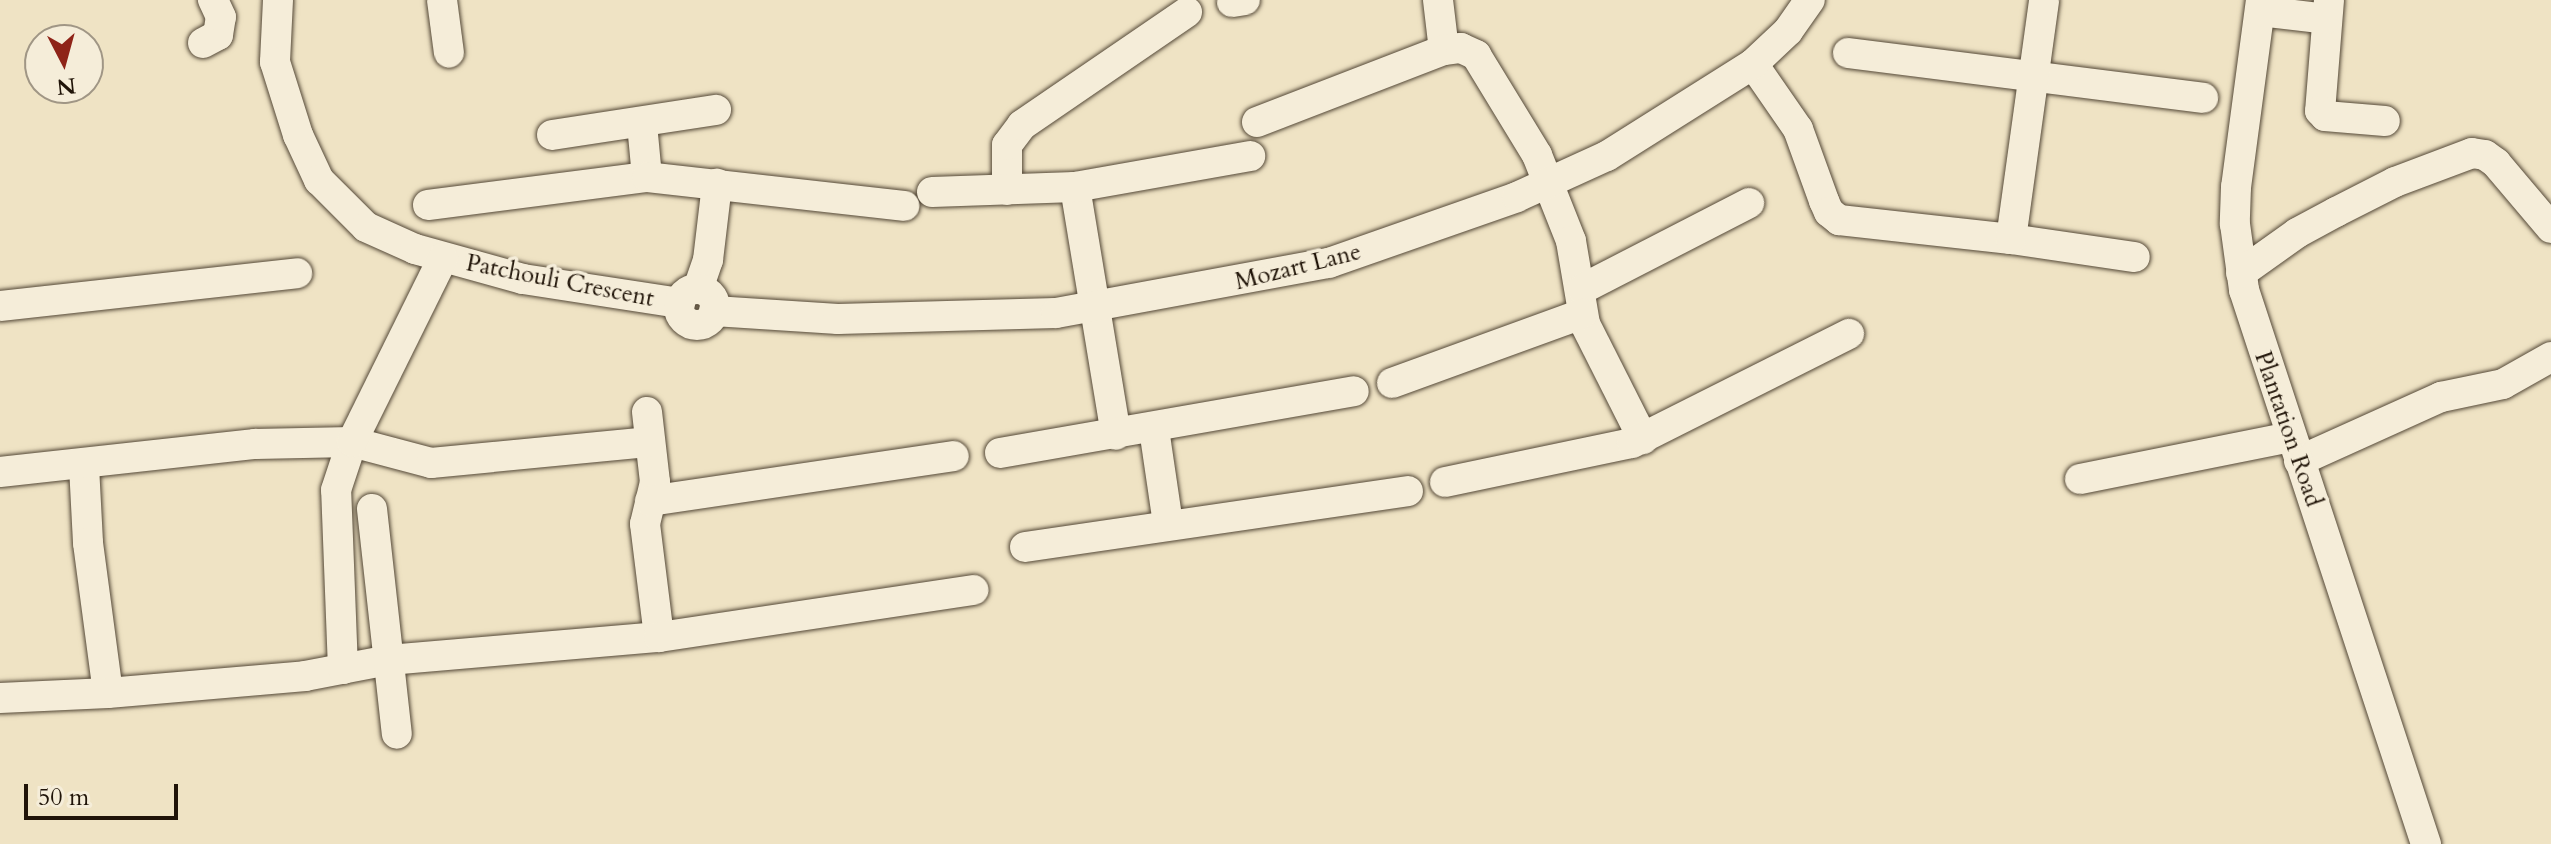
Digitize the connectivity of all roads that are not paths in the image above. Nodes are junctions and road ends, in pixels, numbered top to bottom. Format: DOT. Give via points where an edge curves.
graph roads {
  1 [pos="213,0"];
  2 [pos="278,0"];
  3 [pos="442,0"];
  4 [pos="1438,0"];
  5 [pos="1810,0"];
  6 [pos="2044,0"];
  7 [pos="2260,6"];
  8 [pos="2328,9"];
  9 [pos="1187,12"];
  10 [pos="203,43"];
  11 [pos="1444,50"];
  12 [pos="449,53"];
  13 [pos="1848,53"];
  14 [pos="1753,64"];
  15 [pos="2034,76"];
  16 [pos="2203,98"];
  17 [pos="716,110"];
  18 [pos="2385,121"];
  19 [pos="1257,122"];
  20 [pos="642,124"];
  21 [pos="552,135"];
  22 [pos="1250,156"];
  23 [pos="647,177"];
  24 [pos="717,184"];
  25 [pos="1546,185"];
  26 [pos="1075,187"];
  27 [pos="1007,190"];
  28 [pos="932,192"];
  29 [pos="1749,203"];
  30 [pos="428,205"];
  31 [pos="904,206"];
  32 [pos="2551,228"];
  33 [pos="2011,239"];
  34 [pos="2135,257"];
  35 [pos="443,258"];
  36 [pos="297,273"];
  37 [pos="2241,273"];
  38 [pos="697,301"];
  39 [pos="1582,301"];
  40 [pos="0,306"];
  41 [pos="1095,307"];
  42 [pos="1849,334"];
  43 [pos="2551,357"];
  44 [pos="1392,383"];
  45 [pos="1354,391"];
  46 [pos="1154,429"];
  47 [pos="1116,435"];
  48 [pos="1643,439"];
  49 [pos="352,442"];
  50 [pos="2295,449"];
  51 [pos="1000,453"];
  52 [pos="954,456"];
  53 [pos="84,466"];
  54 [pos="0,472"];
  55 [pos="2080,479"];
  56 [pos="1445,482"];
  57 [pos="1408,491"];
  58 [pos="650,501"];
  59 [pos="372,509"];
  60 [pos="1168,524"];
  61 [pos="1025,547"];
  62 [pos="974,590"];
  63 [pos="659,637"];
  64 [pos="389,660"];
  65 [pos="343,669"];
  66 [pos="108,693"];
  67 [pos="0,698"];
  68 [pos="397,734"];
  69 [pos="2426,844"];
  1 -- 10 [label="street" via="221,17 218,35"];
  2 -- 35 [label="street, Patchouli Crescent" via="275,62 319,180 366,227"];
  3 -- 12 [label="street"];
  4 -- 11 [label="street"];
  5 -- 14 [label="street, Mozart Lane" via="1788,31"];
  6 -- 15 [label="street"];
  7 -- 8 [label="street"];
  7 -- 37 [label="street, Plantation Road" via="2236,187"];
  8 -- 18 [label="street" via="2320,111 2325,116"];
  9 -- 27 [label="street" via="1022,125 1007,145"];
  11 -- 19 [label="street"];
  11 -- 25 [label="street" via="1461,48 1480,59 1528,136"];
  13 -- 15 [label="street"];
  14 -- 25 [label="street, Mozart Lane" via="1625,146"];
  14 -- 33 [label="street" via="1798,129 1833,217"];
  15 -- 16 [label="street"];
  15 -- 33 [label="street"];
  17 -- 20 [label="street"];
  20 -- 21 [label="street"];
  20 -- 23 [label="street"];
  22 -- 26 [label="street"];
  23 -- 24 [label="street"];
  23 -- 30 [label="street"];
  24 -- 31 [label="street"];
  24 -- 38 [label="street"];
  25 -- 39 [label="street" via="1571,241"];
  25 -- 41 [label="street, Mozart Lane" via="1309,268"];
  26 -- 27 [label="street"];
  26 -- 41 [label="street"];
  27 -- 28 [label="street"];
  29 -- 39 [label="street"];
  32 -- 37 [label="street" via="2496,163 2472,153 2395,182 2336,212"];
  33 -- 34 [label="street"];
  35 -- 38 [label="street, Patchouli Crescent" via="547,284"];
  35 -- 49 [label="street"];
  36 -- 40 [label="street"];
  37 -- 50 [label="street, Plantation Road" via="2255,334"];
  38 -- 41 [label="street, Mozart Lane" via="838,319 1014,316"];
  39 -- 44 [label="street"];
  39 -- 48 [label="street"];
  41 -- 47 [label="street"];
  42 -- 48 [label="street"];
  43 -- 50 [label="street" via="2503,384 2441,397"];
  45 -- 46 [label="street"];
  46 -- 47 [label="street"];
  46 -- 60 [label="street"];
  47 -- 51 [label="street"];
  48 -- 56 [label="street"];
  49 -- 53 [label="street" via="255,444"];
  49 -- 58 [label="street" via="431,463 649,427 655,482"];
  49 -- 65 [label="street" via="334,508"];
  50 -- 55 [label="street"];
  50 -- 69 [label="street, Plantation Road"];
  52 -- 58 [label="street"];
  53 -- 54 [label="street"];
  53 -- 66 [label="street" via="88,543"];
  57 -- 60 [label="street"];
  58 -- 63 [label="street" via="645,524"];
  59 -- 64 [label="street"];
  60 -- 61 [label="street"];
  62 -- 63 [label="street"];
  63 -- 64 [label="street"];
  64 -- 65 [label="street"];
  64 -- 68 [label="street"];
  65 -- 66 [label="street"];
  66 -- 67 [label="street"];
}
